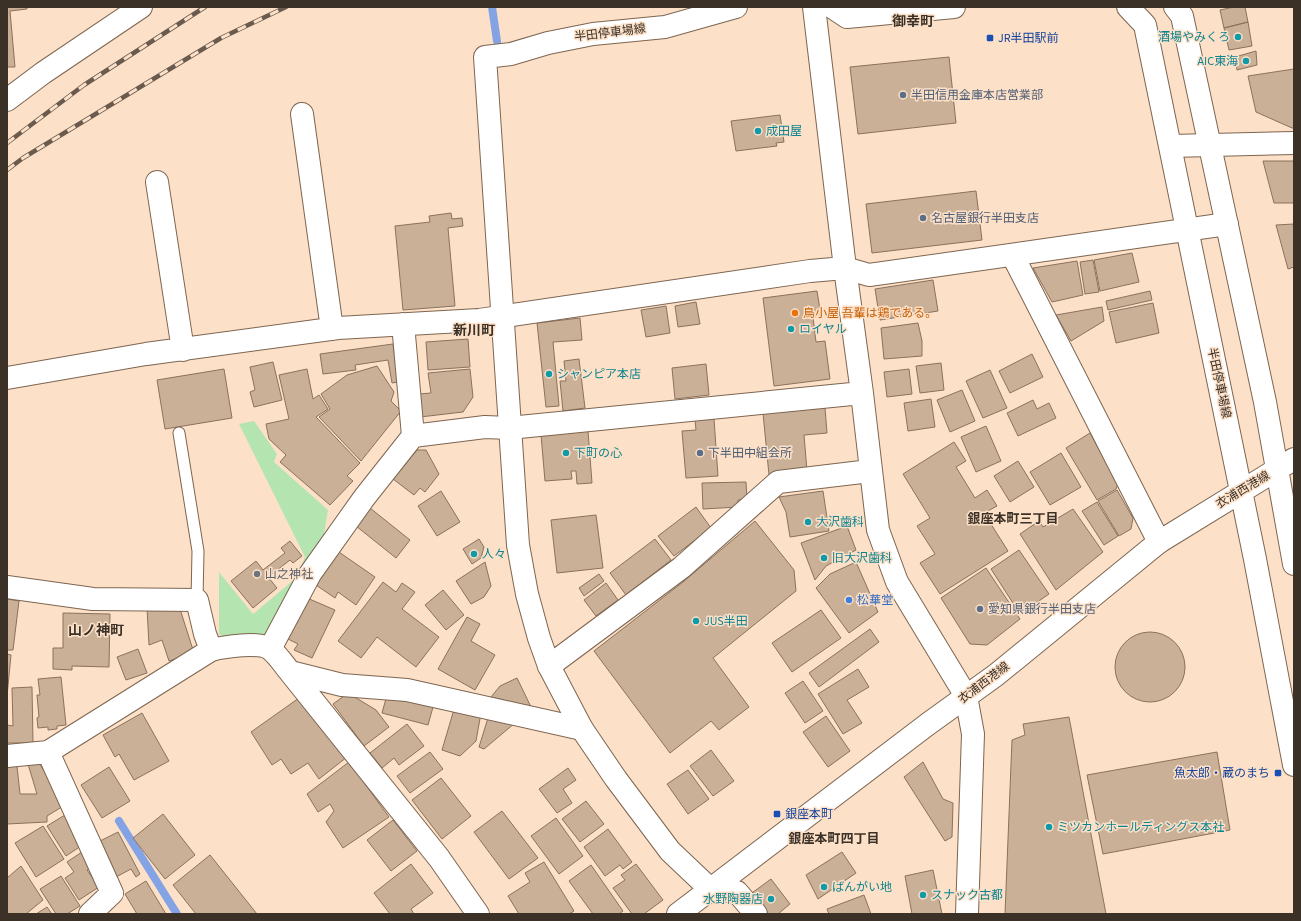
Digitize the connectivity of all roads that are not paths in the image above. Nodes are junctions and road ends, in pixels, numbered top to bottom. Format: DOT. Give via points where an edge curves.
graph roads {
  1 [pos="141,7"];
  2 [pos="736,7"];
  3 [pos="814,7"];
  4 [pos="832,7"];
  5 [pos="954,7"];
  6 [pos="1128,7"];
  7 [pos="1175,7"];
  8 [pos="7,100"];
  9 [pos="302,114"];
  10 [pos="1294,143"];
  11 [pos="1210,144"];
  12 [pos="1171,146"];
  13 [pos="157,182"];
  14 [pos="1227,224"];
  15 [pos="1188,230"];
  16 [pos="1013,256"];
  17 [pos="846,268"];
  18 [pos="502,316"];
  19 [pos="403,324"];
  20 [pos="332,329"];
  21 [pos="183,350"];
  22 [pos="7,378"];
  23 [pos="862,393"];
  24 [pos="509,428"];
  25 [pos="179,433"];
  26 [pos="413,436"];
  27 [pos="1286,465"];
  28 [pos="870,471"];
  29 [pos="1241,491"];
  30 [pos="1158,542"];
  31 [pos="1294,564"];
  32 [pos="7,587"];
  33 [pos="197,600"];
  34 [pos="270,649"];
  35 [pos="211,650"];
  36 [pos="549,666"];
  37 [pos="290,672"];
  38 [pos="966,696"];
  39 [pos="582,729"];
  40 [pos="48,752"];
  41 [pos="7,756"];
  42 [pos="1294,765"];
  43 [pos="710,889"];
  44 [pos="90,914"];
  45 [pos="478,914"];
  46 [pos="678,914"];
  47 [pos="756,914"];
  48 [pos="967,914"];
  1 -- 8 [label="street"];
  2 -- 18 [label="street, 半田停車場線" via="665,27 593,34 511,54 485,57"];
  3 -- 17 [label="street"];
  4 -- 5 [label="street" via="847,17"];
  6 -- 12 [label="street, 半田停車場線" via="1145,25"];
  7 -- 11 [label="street" via="1182,16"];
  9 -- 20 [label="street"];
  10 -- 11 [label="street"];
  11 -- 12 [label="street"];
  11 -- 14 [label="street"];
  12 -- 15 [label="street, 半田停車場線"];
  13 -- 21 [label="street"];
  14 -- 15 [label="street"];
  14 -- 27 [label="street"];
  15 -- 16 [label="street"];
  15 -- 29 [label="street, 半田停車場線"];
  16 -- 17 [label="street" via="869,276"];
  16 -- 30 [label="street"];
  17 -- 18 [label="street" via="810,271"];
  17 -- 23 [label="street"];
  18 -- 19 [label="street" via="479,320"];
  18 -- 24 [label="street"];
  19 -- 20 [label="street"];
  19 -- 26 [label="street"];
  20 -- 21 [label="street"];
  21 -- 22 [label="street"];
  23 -- 24 [label="street"];
  23 -- 28 [label="street"];
  24 -- 26 [label="street" via="485,427"];
  24 -- 36 [label="street" via="518,545 527,594"];
  25 -- 33 [label="lane" via="198,551"];
  26 -- 34 [label="street" via="364,498 310,574"];
  27 -- 29 [label="street, 衣浦西港線"];
  27 -- 31 [label="street"];
  28 -- 36 [label="street" via="778,482 681,568"];
  28 -- 38 [label="street" via="878,530 897,582"];
  29 -- 30 [label="street, 衣浦西港線"];
  29 -- 42 [label="street, 半田停車場線"];
  30 -- 38 [label="street, 衣浦西港線" via="1002,670"];
  32 -- 33 [label="street" via="93,599"];
  33 -- 35 [label="street"];
  34 -- 35 [label="street" via="264,645"];
  34 -- 37 [label="street"];
  35 -- 40 [label="street"];
  36 -- 39 [label="street"];
  37 -- 39 [label="street" via="342,685 407,690"];
  37 -- 45 [label="street" via="439,858"];
  38 -- 43 [label="street, 衣浦西港線"];
  38 -- 48 [label="street" via="973,734"];
  39 -- 43 [label="street" via="670,851"];
  40 -- 41 [label="street"];
  40 -- 44 [label="street" via="112,893"];
  43 -- 46 [label="street, 衣浦西港線"];
  43 -- 47 [label="street" via="737,892"];
}
